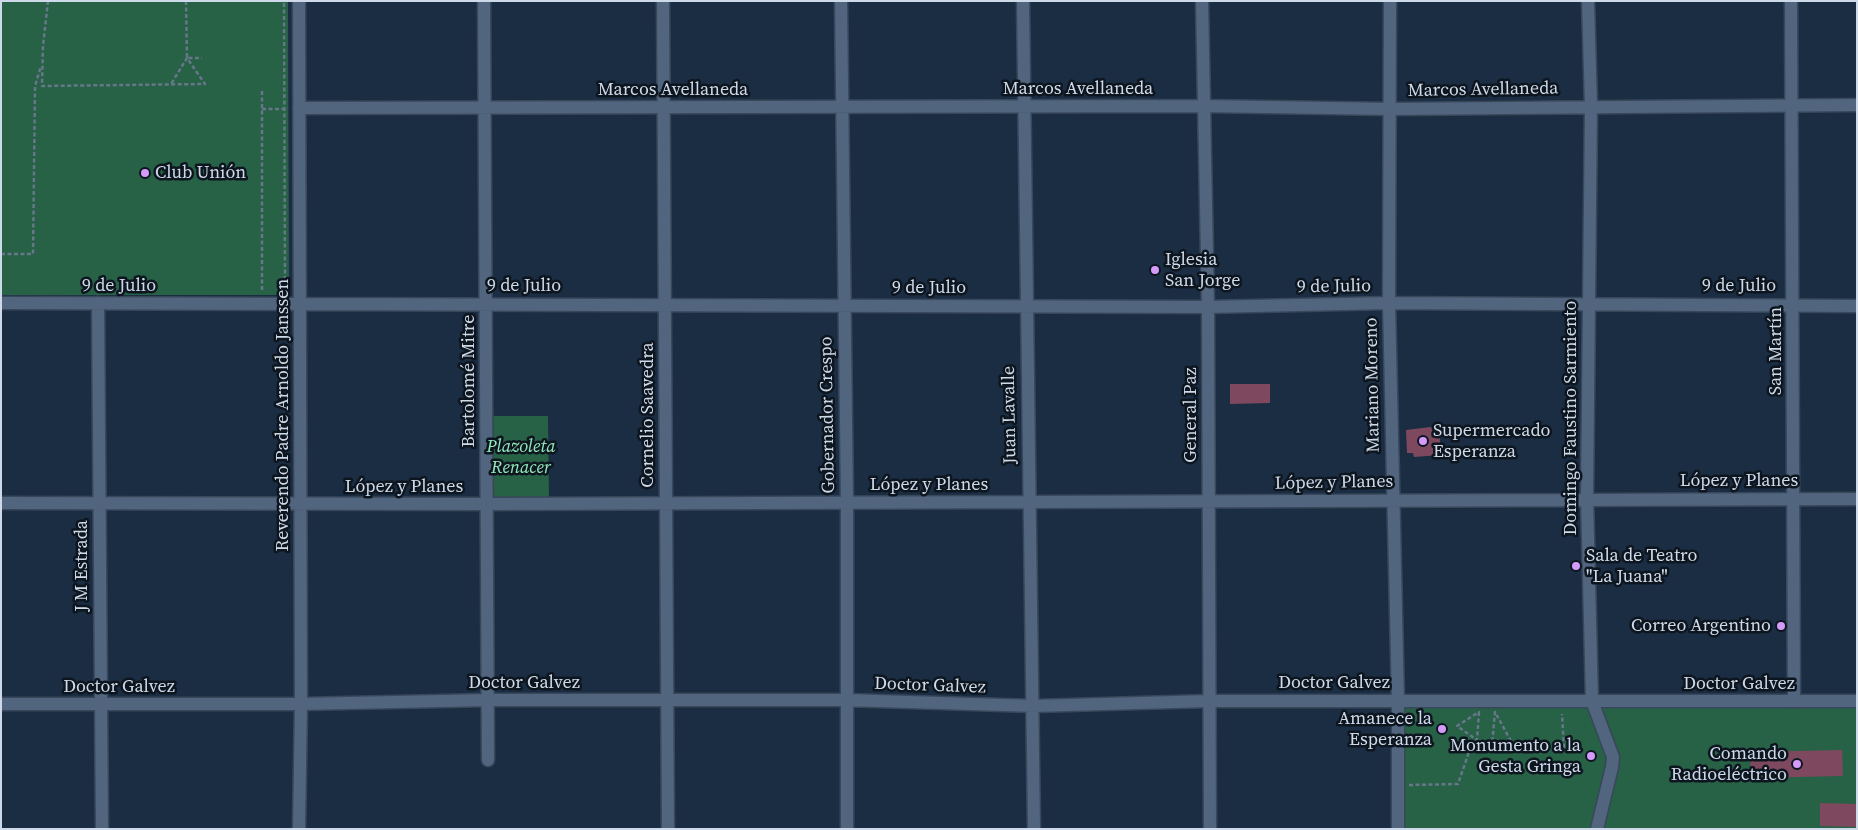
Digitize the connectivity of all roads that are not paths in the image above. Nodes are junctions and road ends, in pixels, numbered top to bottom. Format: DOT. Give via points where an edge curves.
graph roads {
  1 [pos="299,1"];
  2 [pos="484,1"];
  3 [pos="663,1"];
  4 [pos="841,1"];
  5 [pos="1024,1"];
  6 [pos="1202,1"];
  7 [pos="1390,1"];
  8 [pos="1588,1"];
  9 [pos="1791,1"];
  10 [pos="1791,105"];
  11 [pos="1857,105"];
  12 [pos="1025,106"];
  13 [pos="1203,106"];
  14 [pos="1591,106"];
  15 [pos="664,107"];
  16 [pos="842,107"];
  17 [pos="299,108"];
  18 [pos="484,108"];
  19 [pos="1391,109"];
  20 [pos="1,303"];
  21 [pos="98,303"];
  22 [pos="300,303"];
  23 [pos="1389,303"];
  24 [pos="1589,303"];
  25 [pos="486,304"];
  26 [pos="1793,304"];
  27 [pos="665,305"];
  28 [pos="844,305"];
  29 [pos="1027,306"];
  30 [pos="1857,306"];
  31 [pos="1208,307"];
  32 [pos="1588,498"];
  33 [pos="1794,498"];
  34 [pos="1857,498"];
  35 [pos="1393,500"];
  36 [pos="1029,502"];
  37 [pos="1208,502"];
  38 [pos="1,503"];
  39 [pos="99,503"];
  40 [pos="847,503"];
  41 [pos="300,504"];
  42 [pos="487,504"];
  43 [pos="666,504"];
  44 [pos="489,700"];
  45 [pos="667,700"];
  46 [pos="845,700"];
  47 [pos="1209,701"];
  48 [pos="1398,701"];
  49 [pos="1592,701"];
  50 [pos="1794,701"];
  51 [pos="1857,701"];
  52 [pos="1,704"];
  53 [pos="101,704"];
  54 [pos="301,704"];
  55 [pos="1034,706"];
  56 [pos="488,760"];
  57 [pos="102,829"];
  58 [pos="299,829"];
  59 [pos="668,829"];
  60 [pos="847,829"];
  61 [pos="1034,829"];
  62 [pos="1210,829"];
  63 [pos="1398,829"];
  64 [pos="1597,829"];
  1 -- 17 [label="street, Reverendo Padre Arnoldo Janssen"];
  2 -- 18 [label="street, Bartolomé Mitre"];
  3 -- 15 [label="street, Cornelio Saavedra"];
  4 -- 16 [label="street, Gobernador Crespo"];
  5 -- 12 [label="street, Juan Lavalle"];
  6 -- 13 [label="street, General Paz"];
  7 -- 19 [label="street, Mariano Moreno"];
  8 -- 14 [label="street, Domingo Faustino Sarmiento"];
  9 -- 10 [label="street, San Martín"];
  10 -- 11 [label="street, Marcos Avellaneda"];
  10 -- 14 [label="street, Marcos Avellaneda"];
  10 -- 26 [label="street, San Martín"];
  12 -- 13 [label="street, Marcos Avellaneda"];
  12 -- 16 [label="street, Marcos Avellaneda"];
  12 -- 29 [label="street, Juan Lavalle"];
  13 -- 19 [label="street, Marcos Avellaneda"];
  13 -- 31 [label="street, General Paz"];
  14 -- 19 [label="street, Marcos Avellaneda"];
  14 -- 24 [label="street, Domingo Faustino Sarmiento"];
  15 -- 16 [label="street, Marcos Avellaneda"];
  15 -- 18 [label="street, Marcos Avellaneda"];
  15 -- 27 [label="street, Cornelio Saavedra"];
  16 -- 28 [label="street, Gobernador Crespo"];
  17 -- 18 [label="street, Marcos Avellaneda"];
  17 -- 22 [label="street, Reverendo Padre Arnoldo Janssen"];
  18 -- 25 [label="street, Bartolomé Mitre"];
  19 -- 23 [label="street, Mariano Moreno"];
  20 -- 21 [label="street, 9 de Julio"];
  21 -- 22 [label="street, 9 de Julio"];
  21 -- 39 [label="street, J M Estrada"];
  22 -- 25 [label="street, 9 de Julio"];
  22 -- 41 [label="street, Reverendo Padre Arnoldo Janssen"];
  23 -- 24 [label="street, 9 de Julio"];
  23 -- 31 [label="street, 9 de Julio"];
  23 -- 35 [label="street, Mariano Moreno"];
  24 -- 26 [label="street, 9 de Julio"];
  24 -- 32 [label="street, Domingo Faustino Sarmiento"];
  25 -- 27 [label="street, 9 de Julio"];
  25 -- 42 [label="street, Bartolomé Mitre"];
  26 -- 30 [label="street, 9 de Julio"];
  26 -- 33 [label="street, San Martín"];
  27 -- 28 [label="street, 9 de Julio"];
  27 -- 43 [label="street, Cornelio Saavedra"];
  28 -- 29 [label="street, 9 de Julio"];
  28 -- 40 [label="street, Gobernador Crespo"];
  29 -- 31 [label="street, 9 de Julio"];
  29 -- 36 [label="street, Juan Lavalle"];
  31 -- 37 [label="street, General Paz"];
  32 -- 33 [label="street, López y Planes"];
  32 -- 35 [label="street, López y Planes"];
  32 -- 49 [label="street, Domingo Faustino Sarmiento"];
  33 -- 34 [label="street, López y Planes"];
  33 -- 50 [label="street, San Martín"];
  35 -- 37 [label="street, López y Planes"];
  35 -- 48 [label="street, Mariano Moreno"];
  36 -- 37 [label="street, López y Planes"];
  36 -- 40 [label="street, López y Planes"];
  36 -- 55 [label="street, Juan Lavalle"];
  37 -- 47 [label="street, General Paz"];
  38 -- 39 [label="street, López y Planes"];
  39 -- 41 [label="street, López y Planes"];
  39 -- 53 [label="street, J M Estrada"];
  40 -- 43 [label="street, López y Planes"];
  40 -- 46 [label="street, Gobernador Crespo"];
  41 -- 42 [label="street, López y Planes"];
  41 -- 54 [label="street, Reverendo Padre Arnoldo Janssen"];
  42 -- 43 [label="street, López y Planes"];
  42 -- 44 [label="street, Bartolomé Mitre"];
  43 -- 45 [label="street, Cornelio Saavedra"];
  44 -- 45 [label="street, Doctor Galvez"];
  44 -- 54 [label="street, Doctor Galvez"];
  44 -- 56 [label="street, Bartolomé Mitre"];
  45 -- 46 [label="street, Doctor Galvez"];
  45 -- 59 [label="street, Cornelio Saavedra"];
  46 -- 55 [label="street, Doctor Galvez"];
  46 -- 60 [label="street, Gobernador Crespo"];
  47 -- 48 [label="street, Doctor Galvez"];
  47 -- 55 [label="street, Doctor Galvez"];
  47 -- 62 [label="street, General Paz"];
  48 -- 49 [label="street, Doctor Galvez"];
  48 -- 63 [label="street, Mariano Moreno"];
  49 -- 50 [label="street, Doctor Galvez"];
  49 -- 64 [label="street, Domingo Faustino Sarmiento" via="1613,757"];
  50 -- 51 [label="street, Doctor Galvez"];
  52 -- 53 [label="street, Doctor Galvez"];
  53 -- 54 [label="street, Doctor Galvez"];
  53 -- 57 [label="street, J M Estrada"];
  54 -- 58 [label="street, Reverendo Padre Arnoldo Janssen"];
  55 -- 61 [label="street, Juan Lavalle"];
}
